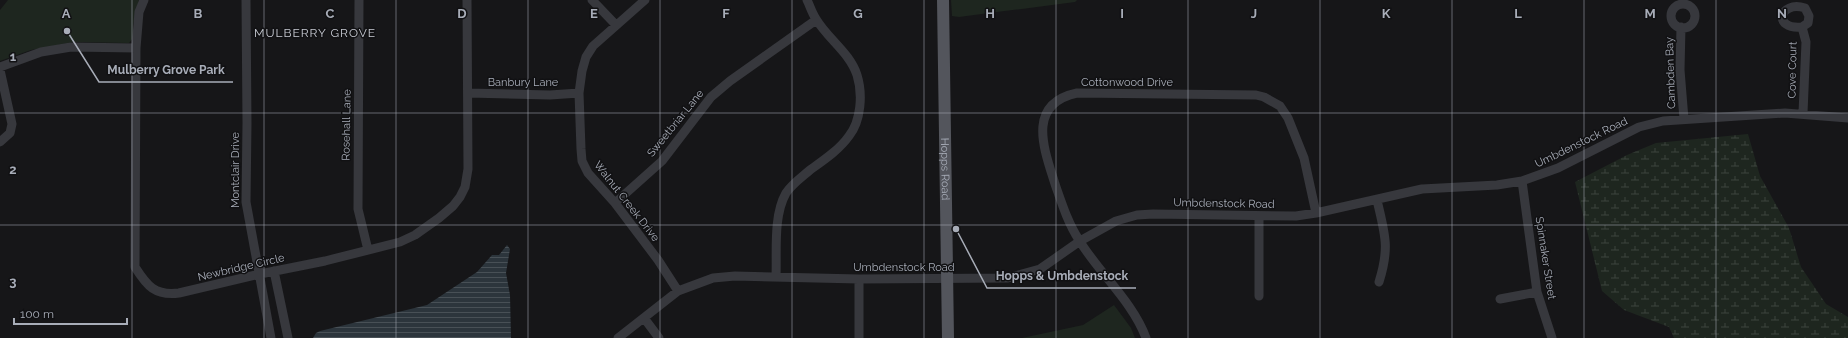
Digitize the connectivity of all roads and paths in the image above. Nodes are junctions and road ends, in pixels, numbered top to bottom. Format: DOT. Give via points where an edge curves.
graph roads {
  1 [pos="144,0"];
  2 [pos="246,0"];
  3 [pos="359,0"];
  4 [pos="468,0"];
  5 [pos="592,0"];
  6 [pos="645,0"];
  7 [pos="807,0"];
  8 [pos="943,0"];
  9 [pos="816,20"];
  10 [pos="616,25"];
  11 [pos="1681,27"];
  12 [pos="1802,27"];
  13 [pos="136,48"];
  14 [pos="0,69"];
  15 [pos="468,93"];
  16 [pos="579,93"];
  17 [pos="1803,113"];
  18 [pos="1848,118"];
  19 [pos="1684,119"];
  20 [pos="0,142"];
  21 [pos="1522,181"];
  22 [pos="1377,200"];
  23 [pos="615,203"];
  24 [pos="1316,213"];
  25 [pos="1259,216"];
  26 [pos="1080,242"];
  27 [pos="368,250"];
  28 [pos="274,271"];
  29 [pos="260,274"];
  30 [pos="776,277"];
  31 [pos="947,278"];
  32 [pos="859,280"];
  33 [pos="1379,282"];
  34 [pos="678,291"];
  35 [pos="1537,292"];
  36 [pos="1259,296"];
  37 [pos="1500,299"];
  38 [pos="644,318"];
  39 [pos="271,338"];
  40 [pos="288,338"];
  41 [pos="618,338"];
  42 [pos="659,338"];
  43 [pos="859,338"];
  44 [pos="948,338"];
  45 [pos="1146,338"];
  46 [pos="1552,338"];
  1 -- 13 [label="street, Newbridge Circle" via="139,12"];
  2 -- 29 [label="street, Montclair Drive" via="246,202"];
  3 -- 27 [label="street, Rosehall Lane" via="358,209"];
  4 -- 15 [label="street, Newbridge Circle"];
  5 -- 10 [label="street"];
  6 -- 10 [label="street, Walnut Creek Drive"];
  7 -- 9 [label="street"];
  8 -- 31 [label="main road, Hopps Road"];
  9 -- 23 [label="street, Sweetbriar Lane" via="711,97 662,161"];
  9 -- 30 [label="street" via="841,49 857,74 860,107 850,136 786,192 778,222"];
  10 -- 16 [label="street, Walnut Creek Drive" via="593,46 586,57"];
  11 -- 19 [label="street, Cambden Bay" via="1680,70"];
  12 -- 17 [label="street, Cove Court" via="1806,42"];
  13 -- 14 [label="street" via="71,47 41,52"];
  13 -- 29 [label="street, Newbridge Circle" via="136,267 146,284 165,295"];
  14 -- 20 [label="street" via="12,124 10,134"];
  15 -- 16 [label="street, Banbury Lane"];
  15 -- 27 [label="street, Newbridge Circle" via="468,170 467,181 460,197 439,218 415,235 400,242"];
  16 -- 23 [label="street, Walnut Creek Drive" via="582,161 588,173"];
  17 -- 18 [label="street, Umbdenstock Road"];
  17 -- 19 [label="street, Umbdenstock Road"];
  19 -- 21 [label="street, Umbdenstock Road" via="1640,127 1558,168"];
  21 -- 22 [label="street, Umbdenstock Road" via="1422,189"];
  21 -- 35 [label="street, Spinnaker Street"];
  22 -- 24 [label="street, Umbdenstock Road"];
  22 -- 33 [label="street" via="1386,243 1385,262"];
  23 -- 34 [label="street, Walnut Creek Drive"];
  24 -- 25 [label="street, Umbdenstock Road"];
  24 -- 26 [label="street, Cottonwood Drive" via="1304,158 1288,118 1280,106 1272,101 1256,95 1077,93 1064,96 1051,105 1043,122 1043,136 1044,149 1063,206"];
  25 -- 26 [label="street, Umbdenstock Road" via="1137,215 1116,221"];
  25 -- 36 [label="street"];
  26 -- 31 [label="street, Umbdenstock Road" via="1040,269 1023,275 994,279"];
  26 -- 45 [label="street, Cottonwood Drive" via="1134,315"];
  27 -- 28 [label="street, Newbridge Circle"];
  28 -- 29 [label="street, Newbridge Circle"];
  28 -- 40 [label="street"];
  29 -- 39 [label="street, Montclair Drive"];
  30 -- 32 [label="street, Umbdenstock Road"];
  30 -- 34 [label="street, Umbdenstock Road" via="713,278"];
  31 -- 32 [label="street, Umbdenstock Road"];
  31 -- 44 [label="main road, Hopps Road"];
  32 -- 43 [label="street"];
  34 -- 38 [label="street, Umbdenstock Road"];
  35 -- 37 [label="street"];
  35 -- 46 [label="street, Spinnaker Street"];
  38 -- 41 [label="street, Umbdenstock Road"];
  38 -- 42 [label="street"];
}
